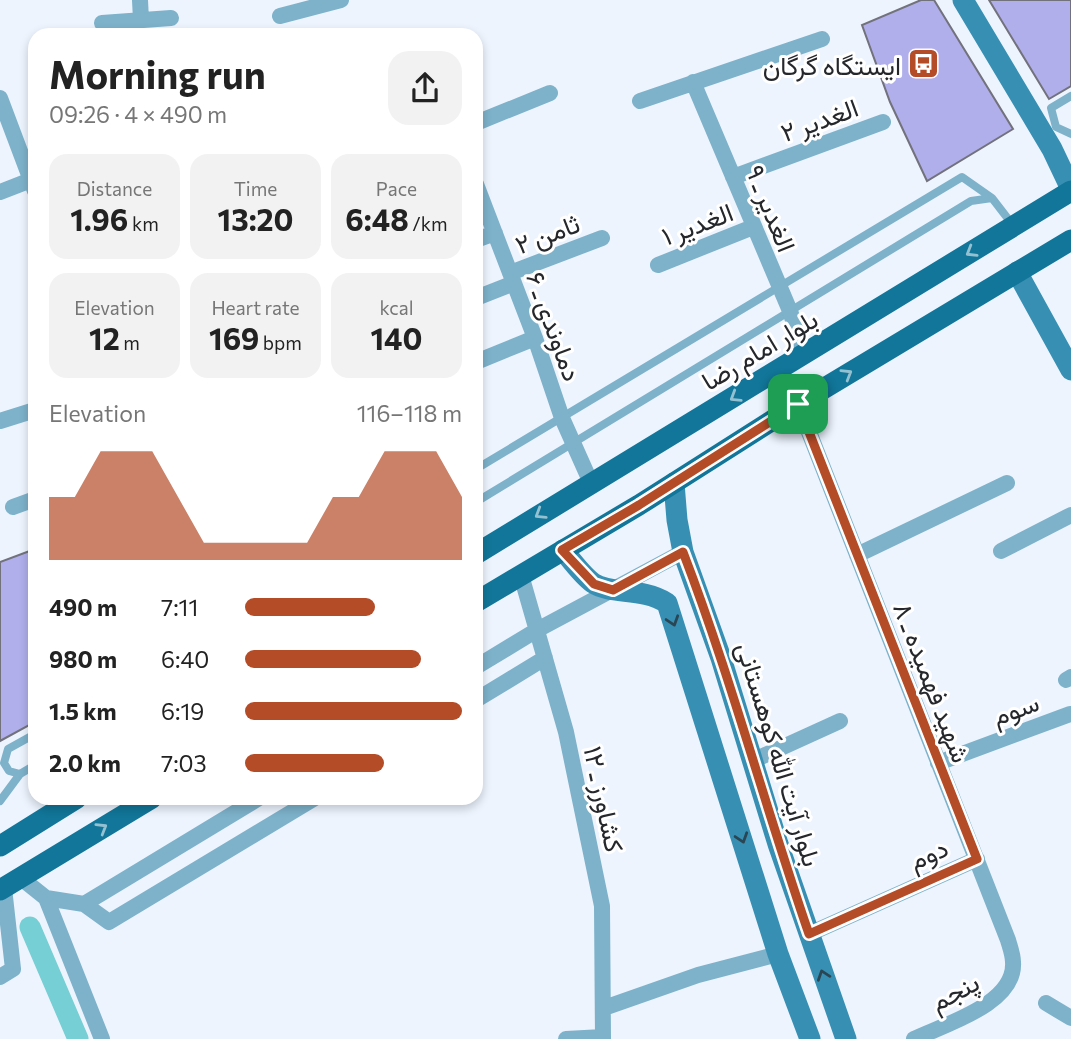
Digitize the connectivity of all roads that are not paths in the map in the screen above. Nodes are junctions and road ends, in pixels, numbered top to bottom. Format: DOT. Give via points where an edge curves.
graph roads {
  1 [pos="140,0"];
  2 [pos="341,0"];
  3 [pos="963,0"];
  4 [pos="280,16"];
  5 [pos="171,18"];
  6 [pos="141,20"];
  7 [pos="102,23"];
  8 [pos="822,39"];
  9 [pos="693,82"];
  10 [pos="550,93"];
  11 [pos="1071,96"];
  12 [pos="0,99"];
  13 [pos="640,101"];
  14 [pos="483,120"];
  15 [pos="883,122"];
  16 [pos="1071,134"];
  17 [pos="1052,149"];
  18 [pos="28,172"];
  19 [pos="733,177"];
  20 [pos="28,186"];
  21 [pos="1071,190"];
  22 [pos="0,192"];
  23 [pos="992,198"];
  24 [pos="483,202"];
  25 [pos="1014,226"];
  26 [pos="753,228"];
  27 [pos="495,233"];
  28 [pos="483,237"];
  29 [pos="602,238"];
  30 [pos="1071,240"];
  31 [pos="659,265"];
  32 [pos="1017,272"];
  33 [pos="512,278"];
  34 [pos="779,288"];
  35 [pos="483,294"];
  36 [pos="790,311"];
  37 [pos="535,338"];
  38 [pos="804,354"];
  39 [pos="483,359"];
  40 [pos="1071,370"];
  41 [pos="798,404"];
  42 [pos="28,412"];
  43 [pos="562,418"];
  44 [pos="0,421"];
  45 [pos="575,441"];
  46 [pos="483,465"];
  47 [pos="591,483"];
  48 [pos="674,483"];
  49 [pos="1007,483"];
  50 [pos="483,498"];
  51 [pos="28,501"];
  52 [pos="13,506"];
  53 [pos="1071,515"];
  54 [pos="483,550"];
  55 [pos="562,550"];
  56 [pos="1001,551"];
  57 [pos="683,552"];
  58 [pos="857,555"];
  59 [pos="521,575"];
  60 [pos="613,590"];
  61 [pos="483,598"];
  62 [pos="537,631"];
  63 [pos="545,658"];
  64 [pos="483,663"];
  65 [pos="483,696"];
  66 [pos="1070,715"];
  67 [pos="840,721"];
  68 [pos="28,737"];
  69 [pos="752,761"];
  70 [pos="938,763"];
  71 [pos="28,769"];
  72 [pos="20,774"];
  73 [pos="0,801"];
  74 [pos="66,805"];
  75 [pos="141,805"];
  76 [pos="247,805"];
  77 [pos="303,805"];
  78 [pos="3,842"];
  79 [pos="977,859"];
  80 [pos="8,885"];
  81 [pos="46,898"];
  82 [pos="84,904"];
  83 [pos="809,934"];
  84 [pos="778,954"];
  85 [pos="6,973"];
  86 [pos="1010,980"];
  87 [pos="1046,1003"];
  88 [pos="604,1008"];
  89 [pos="1071,1018"];
  90 [pos="603,1038"];
  91 [pos="102,1039"];
  92 [pos="566,1039"];
  93 [pos="810,1039"];
  94 [pos="846,1039"];
  95 [pos="914,1039"];
  1 -- 6 [label="street"];
  2 -- 4 [label="street"];
  3 -- 17 [label="street"];
  5 -- 6 [label="street"];
  6 -- 7 [label="street"];
  8 -- 9 [label="street"];
  9 -- 13 [label="street"];
  9 -- 19 [label="street, الغدیر ـ ۹"];
  10 -- 14 [label="street"];
  11 -- 16 [label="lane" via="1051,108 1056,127"];
  12 -- 18 [label="street"];
  15 -- 19 [label="street, الغدیر ۲"];
  16 -- 17 [label="lane"];
  17 -- 21 [label="street"];
  19 -- 26 [label="street, الغدیر ـ ۹"];
  20 -- 22 [label="street"];
  21 -- 25 [label="main road, بلوار امام رضا"];
  23 -- 25 [label="lane"];
  23 -- 34 [label="lane" via="962,177"];
  23 -- 36 [label="lane" via="971,201"];
  24 -- 27 [label="street, دماوندی ـ ۶"];
  25 -- 38 [label="main road, بلوار امام رضا, one-way"];
  26 -- 31 [label="street, الغدیر ۱"];
  26 -- 34 [label="street, الغدیر ـ ۹"];
  27 -- 28 [label="street"];
  27 -- 33 [label="street, دماوندی ـ ۶"];
  29 -- 33 [label="street, ثامن ۲"];
  30 -- 32 [label="main road"];
  32 -- 40 [label="street"];
  41 -- 32 [label="main road, one-way"];
  33 -- 35 [label="street, ثامن ۲"];
  33 -- 37 [label="street, دماوندی ـ ۶"];
  34 -- 36 [label="street, الغدیر ـ ۹"];
  34 -- 43 [label="lane"];
  36 -- 38 [label="street, الغدیر ـ ۹"];
  36 -- 45 [label="lane"];
  37 -- 39 [label="street"];
  37 -- 43 [label="street, دماوندی ـ ۶"];
  38 -- 47 [label="main road, بلوار امام رضا, one-way"];
  41 -- 48 [label="main road"];
  41 -- 58 [label="street, شهید فهمیده ـ ۸"];
  42 -- 44 [label="street"];
  43 -- 45 [label="street, دماوندی ـ ۶"];
  43 -- 46 [label="lane"];
  45 -- 47 [label="street, دماوندی ـ ۶"];
  45 -- 50 [label="lane"];
  47 -- 54 [label="main road, بلوار امام رضا, one-way"];
  48 -- 55 [label="main road"];
  48 -- 57 [label="street, بلوار آیت الله کوهستانی"];
  49 -- 58 [label="street"];
  51 -- 52 [label="street"];
  53 -- 56 [label="street"];
  55 -- 59 [label="main road"];
  55 -- 60 [label="street" via="594,584"];
  57 -- 60 [label="street"];
  57 -- 69 [label="street, بلوار آیت الله کوهستانی"];
  58 -- 70 [label="street, شهید فهمیده ـ ۸"];
  59 -- 61 [label="main road"];
  59 -- 62 [label="street, کشاورز ـ ۱۲"];
  60 -- 62 [label="street"];
  60 -- 84 [label="street, one-way" via="653,594 667,603"];
  62 -- 63 [label="street, کشاورز ـ ۱۲"];
  62 -- 64 [label="street"];
  63 -- 65 [label="street"];
  63 -- 88 [label="street, کشاورز ـ ۱۲" via="566,732 602,906"];
  66 -- 70 [label="street, سوم"];
  67 -- 69 [label="street"];
  68 -- 72 [label="lane" via="8,749 4,763 9,771"];
  69 -- 83 [label="street, بلوار آیت الله کوهستانی"];
  70 -- 79 [label="street, شهید فهمیده ـ ۸"];
  71 -- 72 [label="lane"];
  72 -- 73 [label="lane"];
  74 -- 78 [label="main road"];
  80 -- 75 [label="main road, one-way"];
  76 -- 82 [label="street"];
  77 -- 82 [label="street" via="109,922"];
  79 -- 83 [label="street, دوم"];
  79 -- 86 [label="street, شهید فهمیده ـ ۸" via="1008,940 1014,963"];
  80 -- 81 [label="street"];
  80 -- 85 [label="street"];
  81 -- 82 [label="street"];
  81 -- 91 [label="street"];
  94 -- 83 [label="street, بلوار آیت الله کوهستانی, one-way"];
  84 -- 88 [label="street" via="698,975"];
  84 -- 93 [label="street"];
  86 -- 95 [label="street, پنجم" via="994,1001"];
  87 -- 89 [label="street"];
  88 -- 90 [label="street, کشاورز ـ ۱۲"];
  90 -- 92 [label="street"];
}
